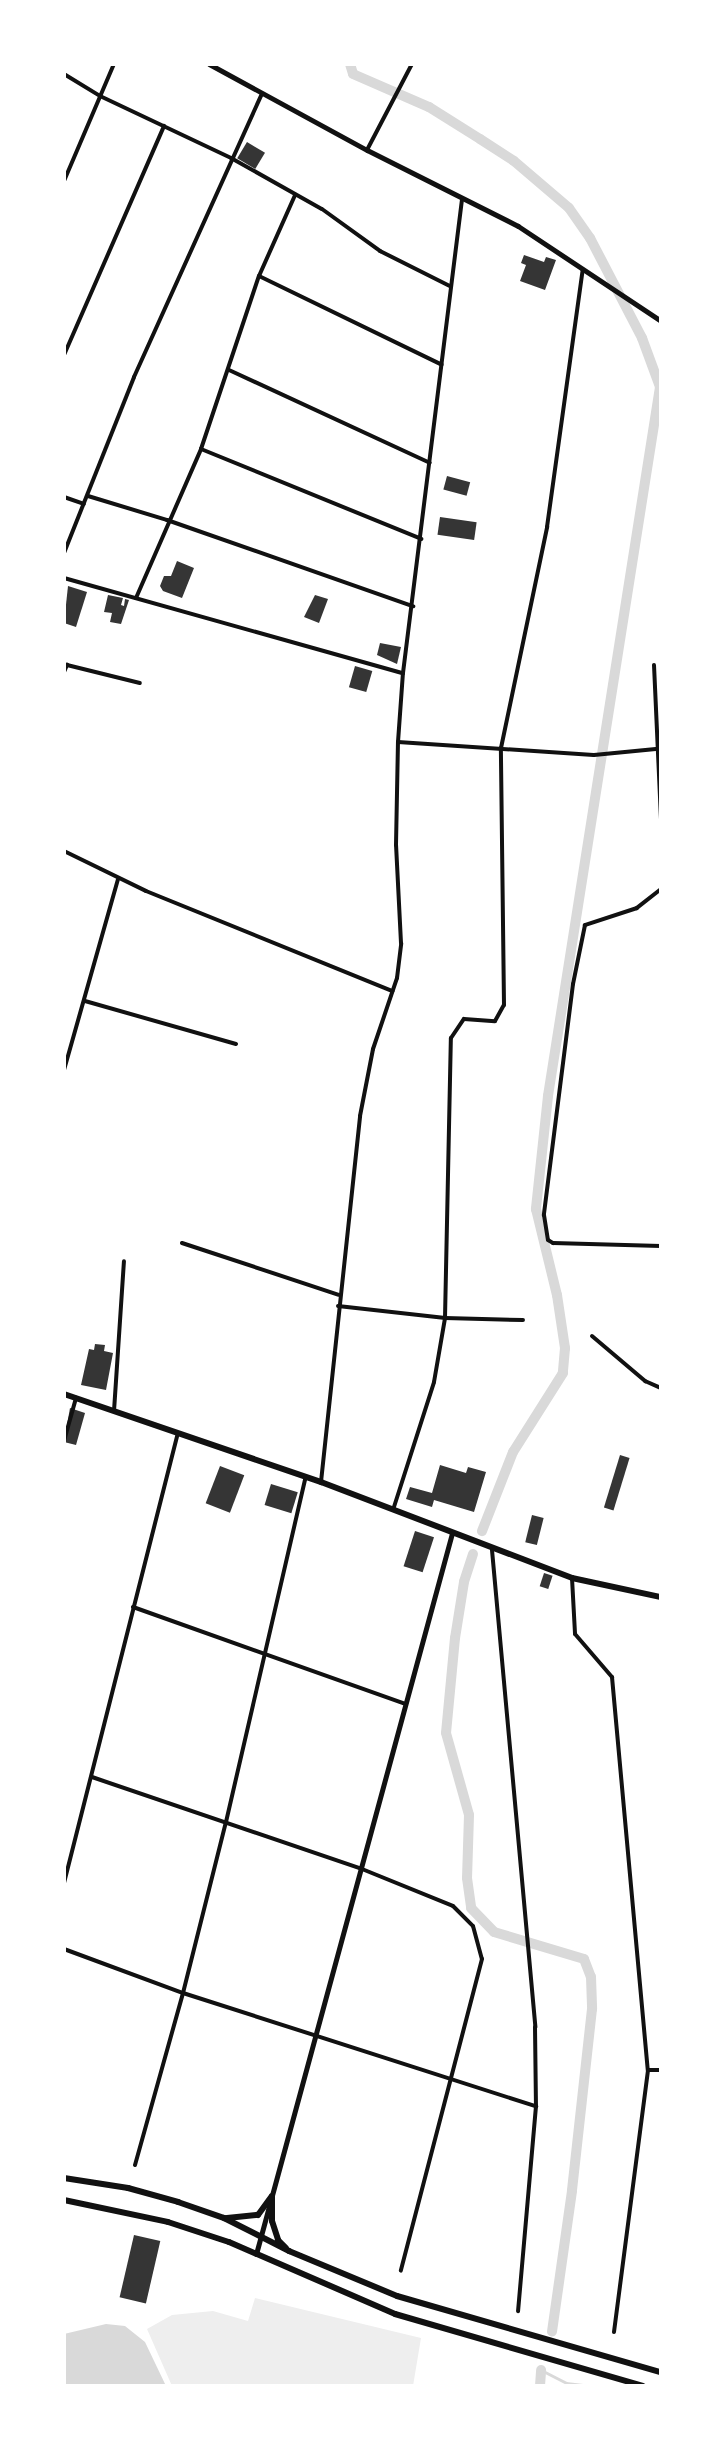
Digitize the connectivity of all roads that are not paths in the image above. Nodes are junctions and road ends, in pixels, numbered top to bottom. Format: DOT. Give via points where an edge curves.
graph roads {
  1 [pos="114,64"];
  2 [pos="209,64"];
  3 [pos="412,64"];
  4 [pos="64,74"];
  5 [pos="262,94"];
  6 [pos="100,96"];
  7 [pos="164,125"];
  8 [pos="367,150"];
  9 [pos="231,158"];
  10 [pos="64,181"];
  11 [pos="295,195"];
  12 [pos="462,199"];
  13 [pos="583,269"];
  14 [pos="259,276"];
  15 [pos="451,287"];
  16 [pos="661,321"];
  17 [pos="64,355"];
  18 [pos="442,365"];
  19 [pos="229,370"];
  20 [pos="201,449"];
  21 [pos="430,464"];
  22 [pos="88,496"];
  23 [pos="64,497"];
  24 [pos="84,504"];
  25 [pos="167,520"];
  26 [pos="421,539"];
  27 [pos="64,553"];
  28 [pos="64,578"];
  29 [pos="136,598"];
  30 [pos="413,606"];
  31 [pos="654,665"];
  32 [pos="64,672"];
  33 [pos="403,673"];
  34 [pos="140,683"];
  35 [pos="398,742"];
  36 [pos="501,748"];
  37 [pos="656,749"];
  38 [pos="661,822"];
  39 [pos="64,851"];
  40 [pos="118,879"];
  41 [pos="661,889"];
  42 [pos="392,991"];
  43 [pos="85,1001"];
  44 [pos="236,1044"];
  45 [pos="64,1070"];
  46 [pos="182,1243"];
  47 [pos="661,1246"];
  48 [pos="124,1261"];
  49 [pos="339,1295"];
  50 [pos="338,1306"];
  51 [pos="445,1318"];
  52 [pos="523,1320"];
  53 [pos="592,1336"];
  54 [pos="661,1388"];
  55 [pos="64,1394"];
  56 [pos="76,1398"];
  57 [pos="114,1411"];
  58 [pos="178,1431"];
  59 [pos="64,1441"];
  60 [pos="305,1479"];
  61 [pos="321,1482"];
  62 [pos="393,1510"];
  63 [pos="452,1533"];
  64 [pos="492,1550"];
  65 [pos="572,1578"];
  66 [pos="661,1597"];
  67 [pos="132,1606"];
  68 [pos="268,1652"];
  69 [pos="405,1704"];
  70 [pos="92,1777"];
  71 [pos="226,1822"];
  72 [pos="362,1869"];
  73 [pos="64,1883"];
  74 [pos="64,1949"];
  75 [pos="183,1993"];
  76 [pos="317,2037"];
  77 [pos="648,2070"];
  78 [pos="661,2070"];
  79 [pos="449,2080"];
  80 [pos="536,2106"];
  81 [pos="135,2165"];
  82 [pos="64,2178"];
  83 [pos="272,2196"];
  84 [pos="64,2200"];
  85 [pos="224,2218"];
  86 [pos="261,2236"];
  87 [pos="289,2251"];
  88 [pos="256,2255"];
  89 [pos="401,2271"];
  90 [pos="518,2311"];
  91 [pos="614,2332"];
  92 [pos="661,2372"];
  93 [pos="643,2386"];
  1 -- 6 [label="street"];
  2 -- 5 [label="street"];
  3 -- 8 [label="street"];
  4 -- 6 [label="street"];
  5 -- 8 [label="street"];
  5 -- 9 [label="street"];
  6 -- 7 [label="street"];
  6 -- 10 [label="street"];
  7 -- 9 [label="street"];
  7 -- 17 [label="street"];
  8 -- 12 [label="street"];
  9 -- 11 [label="street"];
  9 -- 22 [label="street" via="134,377"];
  11 -- 14 [label="street"];
  11 -- 15 [label="street" via="380,251"];
  12 -- 13 [label="street" via="518,226"];
  12 -- 15 [label="street"];
  13 -- 16 [label="street"];
  13 -- 36 [label="street" via="547,527"];
  14 -- 18 [label="street"];
  14 -- 19 [label="street"];
  15 -- 18 [label="street"];
  18 -- 21 [label="street"];
  19 -- 20 [label="street"];
  19 -- 21 [label="street"];
  20 -- 25 [label="street"];
  20 -- 26 [label="street"];
  21 -- 26 [label="street"];
  22 -- 24 [label="street"];
  22 -- 25 [label="street"];
  23 -- 24 [label="street"];
  24 -- 27 [label="street"];
  25 -- 29 [label="street"];
  25 -- 30 [label="street"];
  26 -- 30 [label="street"];
  28 -- 29 [label="street"];
  29 -- 33 [label="street"];
  30 -- 33 [label="street"];
  31 -- 37 [label="street"];
  32 -- 34 [label="street" via="67,665"];
  33 -- 35 [label="street"];
  35 -- 36 [label="street"];
  35 -- 42 [label="street" via="401,943"];
  36 -- 37 [label="street" via="594,755"];
  36 -- 51 [label="street" via="504,1005 495,1021 464,1019 451,1038"];
  37 -- 38 [label="street"];
  39 -- 40 [label="street"];
  40 -- 42 [label="street"];
  40 -- 43 [label="street"];
  41 -- 47 [label="street" via="637,908 585,925 544,1215 548,1240"];
  42 -- 49 [label="street" via="373,1049 360,1116"];
  43 -- 44 [label="street"];
  43 -- 45 [label="street"];
  46 -- 49 [label="street"];
  48 -- 57 [label="street"];
  49 -- 50 [label="street"];
  50 -- 51 [label="street"];
  50 -- 61 [label="street"];
  51 -- 52 [label="street"];
  51 -- 62 [label="street" via="434,1382"];
  53 -- 54 [label="street" via="645,1381"];
  55 -- 56 [label="main road"];
  56 -- 57 [label="main road"];
  56 -- 59 [label="street"];
  57 -- 58 [label="main road"];
  58 -- 60 [label="main road"];
  58 -- 67 [label="street"];
  60 -- 61 [label="main road"];
  60 -- 68 [label="street"];
  61 -- 62 [label="main road"];
  62 -- 63 [label="main road"];
  63 -- 64 [label="main road"];
  63 -- 69 [label="street"];
  64 -- 65 [label="main road"];
  64 -- 80 [label="street" via="529,1950"];
  65 -- 66 [label="main road"];
  65 -- 77 [label="street" via="575,1634 612,1677"];
  67 -- 68 [label="street"];
  67 -- 70 [label="street"];
  68 -- 69 [label="street"];
  68 -- 71 [label="street"];
  69 -- 72 [label="street"];
  70 -- 71 [label="street"];
  70 -- 73 [label="street"];
  71 -- 72 [label="street"];
  71 -- 75 [label="street"];
  72 -- 76 [label="street"];
  72 -- 79 [label="street" via="453,1906 473,1926 482,1959"];
  74 -- 75 [label="street"];
  75 -- 76 [label="street"];
  75 -- 81 [label="street"];
  76 -- 79 [label="street"];
  76 -- 83 [label="street"];
  77 -- 78 [label="street"];
  77 -- 91 [label="street"];
  79 -- 80 [label="street"];
  79 -- 89 [label="street"];
  80 -- 90 [label="street"];
  82 -- 85 [label="main road" via="128,2188"];
  83 -- 85 [label="main road" via="258,2215"];
  83 -- 86 [label="street"];
  83 -- 87 [label="main road" via="272,2221 278,2240"];
  84 -- 88 [label="main road" via="168,2222"];
  85 -- 86 [label="main road"];
  86 -- 87 [label="main road"];
  86 -- 88 [label="street"];
  87 -- 92 [label="main road" via="397,2296"];
  88 -- 93 [label="main road" via="395,2314"];
}
